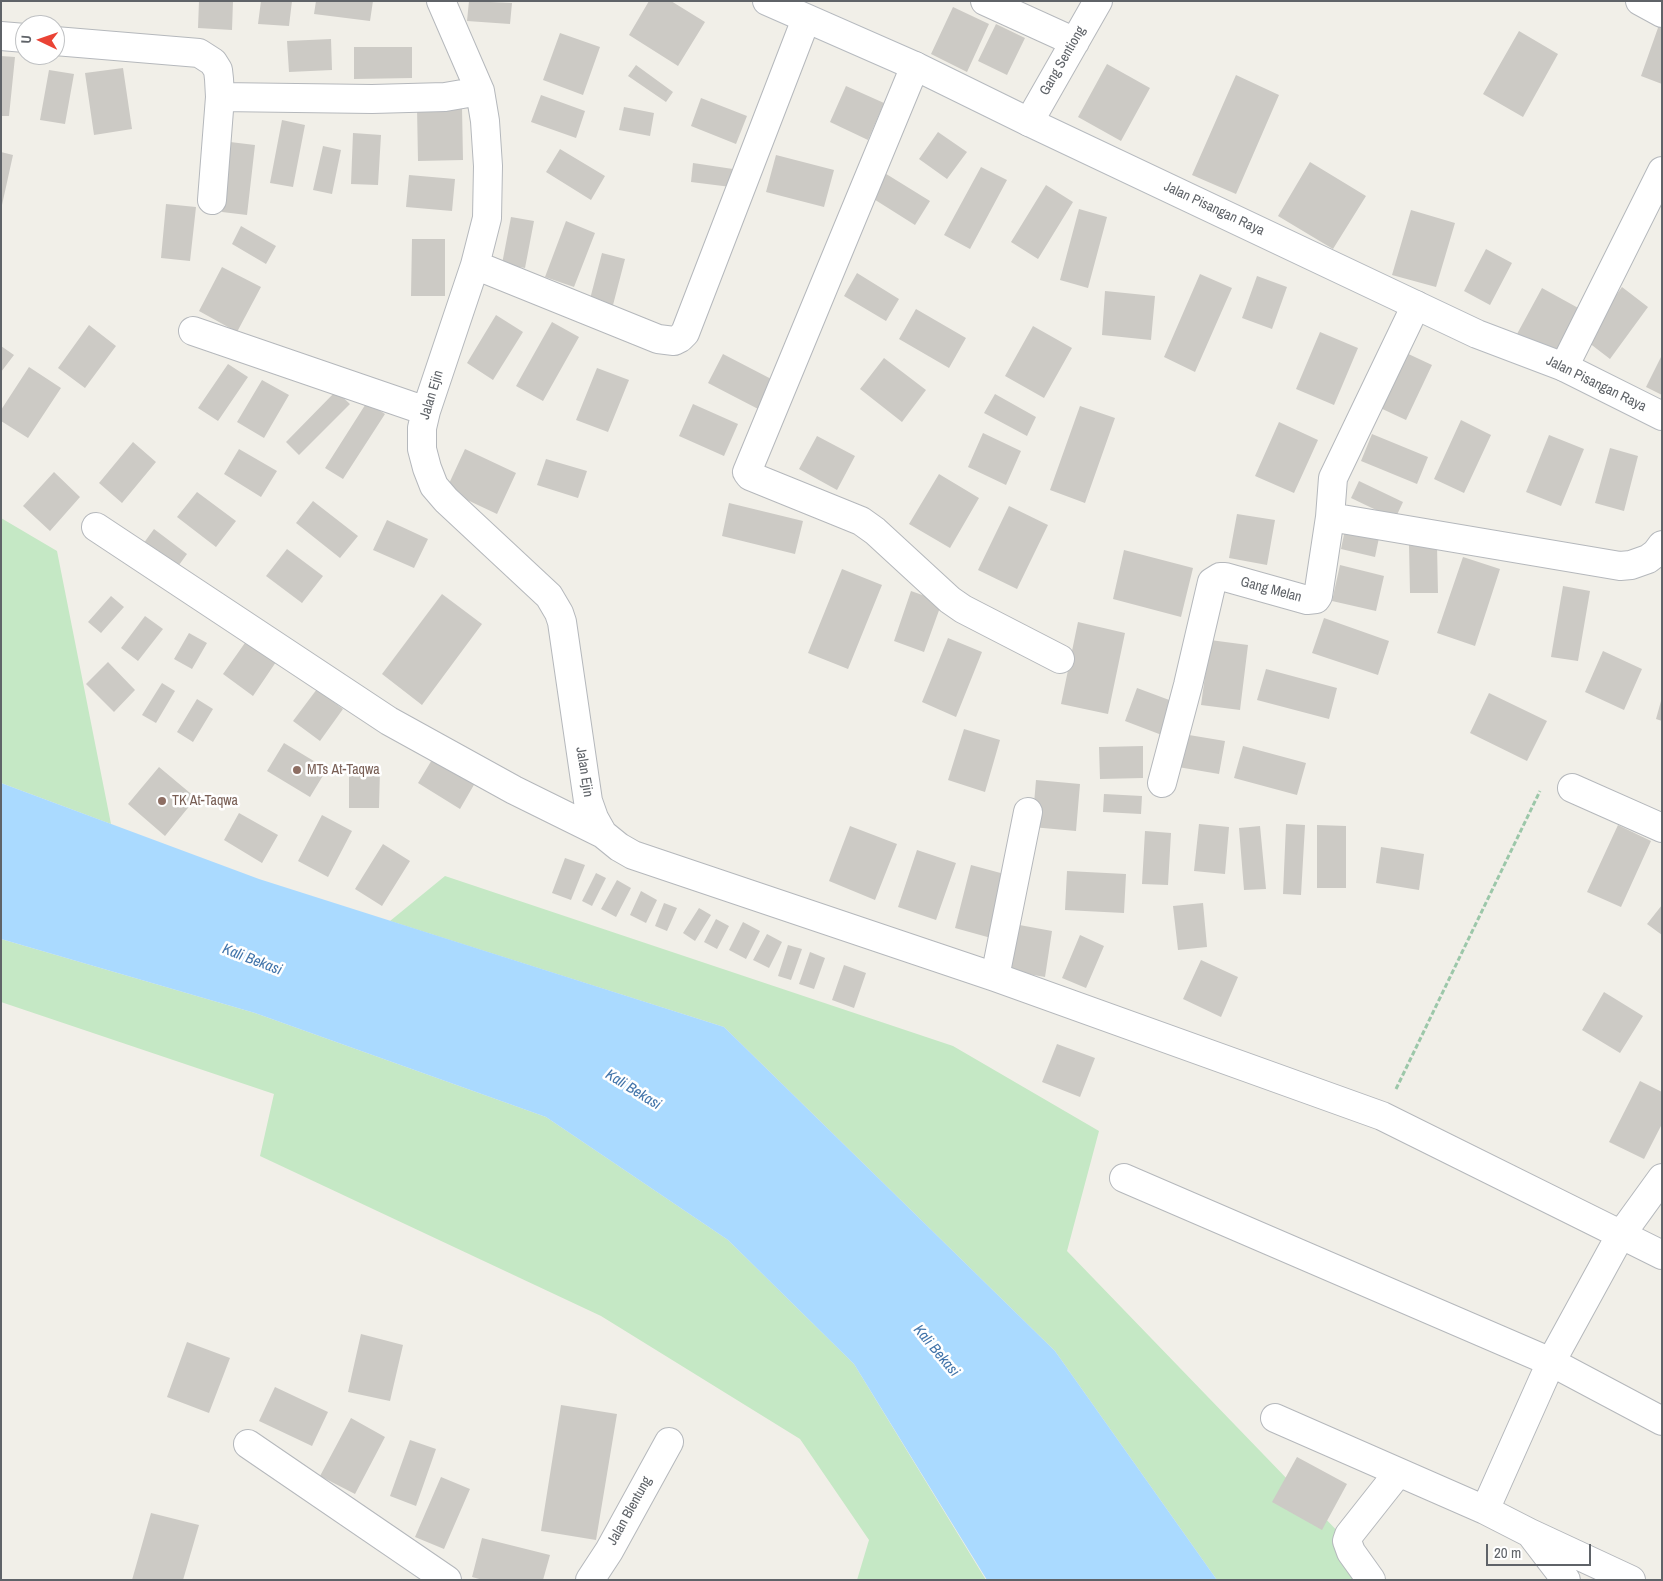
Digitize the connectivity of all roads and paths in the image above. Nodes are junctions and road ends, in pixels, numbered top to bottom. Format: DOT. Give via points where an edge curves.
graph roads {
  1 [pos="440,1"];
  2 [pos="767,1"];
  3 [pos="985,1"];
  4 [pos="1098,1"];
  5 [pos="1640,1"];
  6 [pos="1662,13"];
  7 [pos="806,19"];
  8 [pos="1,36"];
  9 [pos="15,37"];
  10 [pos="65,42"];
  11 [pos="1075,42"];
  12 [pos="915,66"];
  13 [pos="480,91"];
  14 [pos="220,97"];
  15 [pos="1029,122"];
  16 [pos="1662,171"];
  17 [pos="212,200"];
  18 [pos="475,265"];
  19 [pos="1416,305"];
  20 [pos="193,331"];
  21 [pos="1564,366"];
  22 [pos="426,411"];
  23 [pos="1662,416"];
  24 [pos="1330,517"];
  25 [pos="96,527"];
  26 [pos="1662,545"];
  27 [pos="1060,659"];
  28 [pos="1162,784"];
  29 [pos="1572,788"];
  30 [pos="1028,812"];
  31 [pos="1662,828"];
  32 [pos="603,834"];
  33 [pos="996,977"];
  34 [pos="1382,1116"];
  35 [pos="1124,1178"];
  36 [pos="1662,1178"];
  37 [pos="1620,1236"];
  38 [pos="1662,1255"];
  39 [pos="1552,1362"];
  40 [pos="1275,1418"];
  41 [pos="1662,1420"];
  42 [pos="668,1442"];
  43 [pos="248,1444"];
  44 [pos="1398,1473"];
  45 [pos="1485,1510"];
  46 [pos="1530,1533"];
  47 [pos="446,1580"];
  48 [pos="590,1580"];
  49 [pos="1372,1580"];
  50 [pos="1566,1580"];
  51 [pos="1631,1580"];
  1 -- 13 [label="street, Jalan Ejin"];
  2 -- 7 [label="street, Jalan Pisangan Raya"];
  3 -- 11 [label="street"];
  4 -- 11 [label="street, Gang Sentiong"];
  5 -- 6 [label="street"];
  7 -- 12 [label="street, Jalan Pisangan Raya"];
  7 -- 18 [label="street" via="686,333 680,338 674,341 658,339"];
  8 -- 9 [label="street"];
  10 -- 14 [label="street" via="199,53 213,62 218,70"];
  11 -- 15 [label="street, Gang Sentiong"];
  12 -- 15 [label="street, Jalan Pisangan Raya"];
  12 -- 27 [label="street" via="747,472 861,521 950,600"];
  13 -- 14 [label="street" via="444,97 372,99"];
  13 -- 18 [label="street, Jalan Ejin" via="488,166 487,218"];
  14 -- 17 [label="street"];
  15 -- 19 [label="street, Jalan Pisangan Raya"];
  16 -- 21 [label="street"];
  18 -- 22 [label="street, Jalan Ejin"];
  19 -- 21 [label="street, Jalan Pisangan Raya" via="1477,334"];
  19 -- 24 [label="street, Gang Melan" via="1337,467"];
  20 -- 22 [label="street"];
  21 -- 23 [label="street, Jalan Pisangan Raya"];
  22 -- 32 [label="street, Jalan Ejin" via="422,449 434,486 549,596 559,613 588,801"];
  24 -- 26 [label="street" via="1620,566 1648,560"];
  24 -- 28 [label="street, Gang Melan" via="1316,599 1307,600 1224,577 1212,582"];
  25 -- 32 [label="street" via="389,721 514,790"];
  29 -- 31 [label="street"];
  29 -- 34 [label="path" via="1551,784 1539,791"];
  30 -- 33 [label="street"];
  32 -- 33 [label="street" via="633,855"];
  33 -- 34 [label="street"];
  34 -- 37 [label="street"];
  35 -- 39 [label="street"];
  36 -- 37 [label="street"];
  37 -- 38 [label="street"];
  37 -- 39 [label="street"];
  39 -- 41 [label="street"];
  39 -- 45 [label="street"];
  40 -- 44 [label="street"];
  42 -- 48 [label="street, Jalan Blentung"];
  43 -- 47 [label="street"];
  44 -- 45 [label="street"];
  44 -- 49 [label="street" via="1347,1541 1351,1552"];
  45 -- 46 [label="street"];
  46 -- 50 [label="street"];
  46 -- 51 [label="street"];
}
